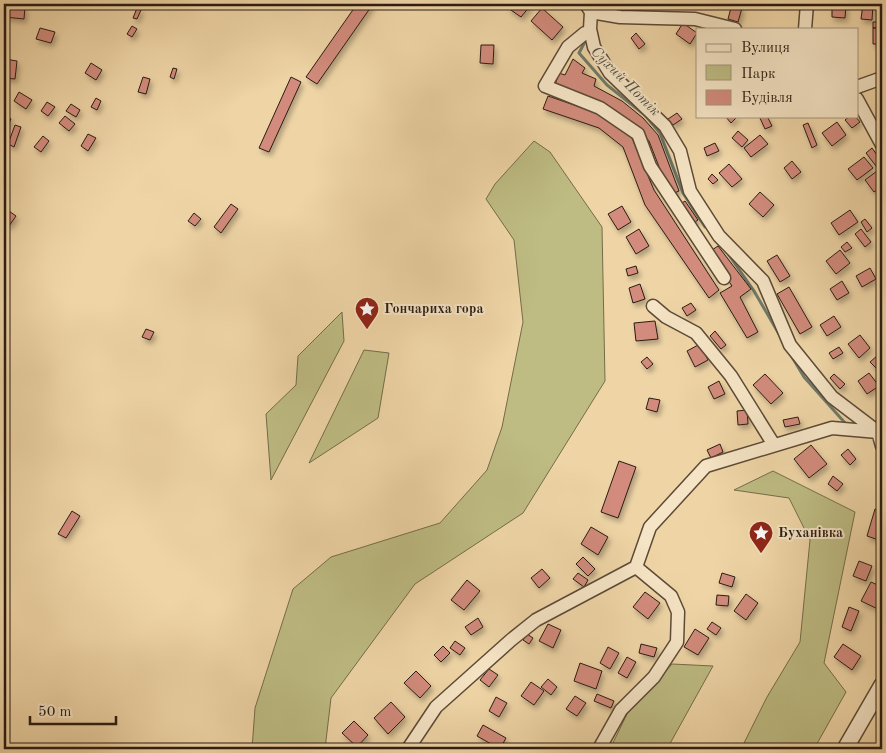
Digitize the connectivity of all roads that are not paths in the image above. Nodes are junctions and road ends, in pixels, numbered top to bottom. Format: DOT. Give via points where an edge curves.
graph roads {
  1 [pos="807,4"];
  2 [pos="588,8"];
  3 [pos="731,28"];
  4 [pos="805,28"];
  5 [pos="585,33"];
  6 [pos="882,78"];
  7 [pos="858,88"];
  8 [pos="858,101"];
  9 [pos="882,145"];
  10 [pos="724,278"];
  11 [pos="653,306"];
  12 [pos="880,434"];
  13 [pos="774,445"];
  14 [pos="882,446"];
  15 [pos="636,567"];
  16 [pos="882,685"];
  17 [pos="408,749"];
  18 [pos="599,749"];
  19 [pos="845,749"];
  1 -- 4 [label="street"];
  2 -- 3 [label="street" via="620,17 695,19"];
  2 -- 12 [label="street" via="594,47 610,73 665,126 680,151 690,191 719,236 763,281 790,345 832,396"];
  5 -- 10 [label="street" via="568,47 545,86 600,108 638,134 650,166"];
  6 -- 7 [label="street"];
  8 -- 9 [label="street"];
  11 -- 13 [label="street" via="696,333 731,376"];
  12 -- 13 [label="street" via="832,428"];
  12 -- 14 [label="street"];
  13 -- 15 [label="street" via="706,466 650,527"];
  15 -- 17 [label="street" via="536,620 517,635 436,706"];
  15 -- 18 [label="street" via="671,596 678,612 677,642 654,677 621,710"];
  16 -- 19 [label="street"];
}
